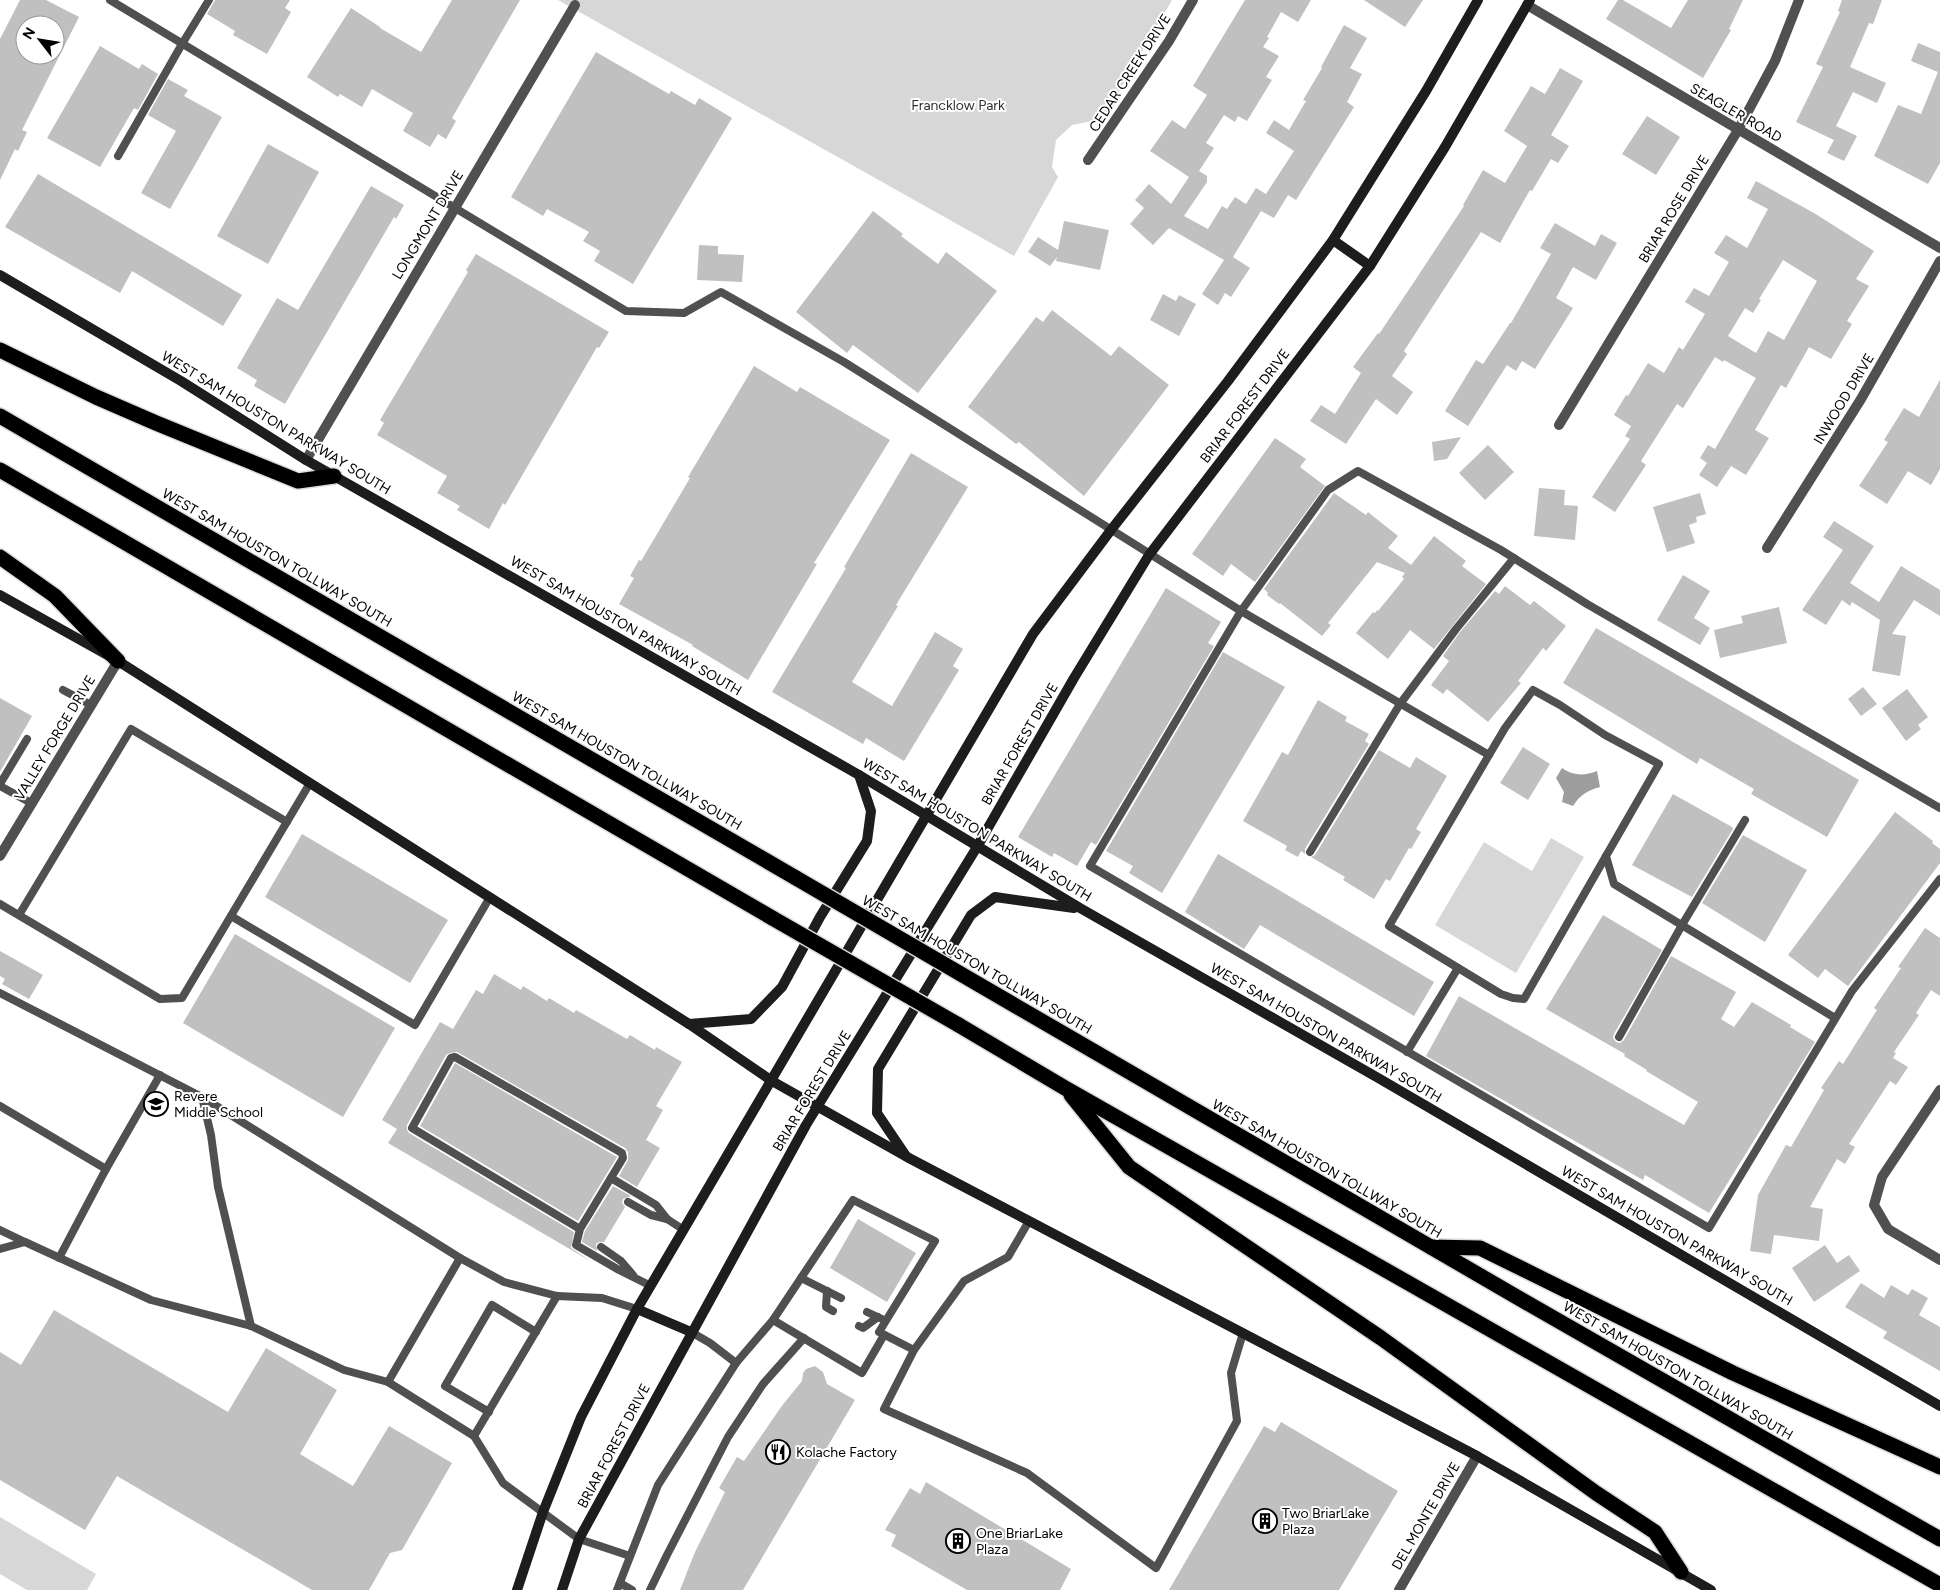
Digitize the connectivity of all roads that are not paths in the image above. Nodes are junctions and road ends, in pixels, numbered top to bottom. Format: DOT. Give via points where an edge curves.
graph roads {
  1 [pos="110,0"];
  2 [pos="209,0"];
  3 [pos="1193,0"];
  4 [pos="1478,0"];
  5 [pos="1798,0"];
  6 [pos="1525,2"];
  7 [pos="575,6"];
  8 [pos="182,44"];
  9 [pos="1738,130"];
  10 [pos="118,156"];
  11 [pos="1088,160"];
  12 [pos="454,208"];
  13 [pos="1334,240"];
  14 [pos="1940,248"];
  15 [pos="1940,262"];
  16 [pos="1370,266"];
  17 [pos="0,275"];
  18 [pos="0,350"];
  19 [pos="0,416"];
  20 [pos="1559,425"];
  21 [pos="306,460"];
  22 [pos="0,470"];
  23 [pos="334,476"];
  24 [pos="1111,530"];
  25 [pos="1767,548"];
  26 [pos="1149,555"];
  27 [pos="0,557"];
  28 [pos="1514,558"];
  29 [pos="0,595"];
  30 [pos="1241,611"];
  31 [pos="118,661"];
  32 [pos="63,690"];
  33 [pos="1400,704"];
  34 [pos="91,705"];
  35 [pos="27,739"];
  36 [pos="1489,756"];
  37 [pos="859,775"];
  38 [pos="310,783"];
  39 [pos="0,785"];
  40 [pos="31,803"];
  41 [pos="1940,808"];
  42 [pos="927,816"];
  43 [pos="1745,820"];
  44 [pos="286,822"];
  45 [pos="977,847"];
  46 [pos="1310,852"];
  47 [pos="0,856"];
  48 [pos="1606,856"];
  49 [pos="1940,879"];
  50 [pos="490,897"];
  51 [pos="0,904"];
  52 [pos="1080,908"];
  53 [pos="19,916"];
  54 [pos="231,916"];
  55 [pos="1682,925"];
  56 [pos="1458,968"];
  57 [pos="0,993"];
  58 [pos="1835,1018"];
  59 [pos="689,1024"];
  60 [pos="1619,1037"];
  61 [pos="1407,1052"];
  62 [pos="160,1075"];
  63 [pos="772,1081"];
  64 [pos="1065,1088"];
  65 [pos="1940,1090"];
  66 [pos="202,1097"];
  67 [pos="0,1106"];
  68 [pos="816,1107"];
  69 [pos="907,1157"];
  70 [pos="106,1169"];
  71 [pos="611,1178"];
  72 [pos="628,1202"];
  73 [pos="667,1219"];
  74 [pos="1029,1221"];
  75 [pos="580,1229"];
  76 [pos="0,1230"];
  77 [pos="684,1230"];
  78 [pos="25,1242"];
  79 [pos="601,1247"];
  80 [pos="1429,1247"];
  81 [pos="0,1249"];
  82 [pos="59,1258"];
  83 [pos="460,1258"];
  84 [pos="1940,1260"];
  85 [pos="633,1276"];
  86 [pos="801,1278"];
  87 [pos="651,1286"];
  88 [pos="827,1291"];
  89 [pos="557,1296"];
  90 [pos="841,1298"];
  91 [pos="637,1309"];
  92 [pos="833,1311"];
  93 [pos="868,1312"];
  94 [pos="878,1317"];
  95 [pos="773,1320"];
  96 [pos="886,1321"];
  97 [pos="251,1326"];
  98 [pos="859,1326"];
  99 [pos="536,1332"];
  100 [pos="691,1332"];
  101 [pos="1243,1333"];
  102 [pos="884,1335"];
  103 [pos="804,1338"];
  104 [pos="914,1350"];
  105 [pos="736,1363"];
  106 [pos="388,1382"];
  107 [pos="1940,1406"];
  108 [pos="490,1412"];
  109 [pos="474,1436"];
  110 [pos="1477,1456"];
  111 [pos="1940,1467"];
  112 [pos="544,1512"];
  113 [pos="580,1538"];
  114 [pos="1940,1539"];
  115 [pos="630,1556"];
  116 [pos="1681,1572"];
  117 [pos="1940,1585"];
  118 [pos="618,1586"];
  119 [pos="518,1590"];
  120 [pos="562,1590"];
  121 [pos="632,1590"];
  122 [pos="650,1590"];
  123 [pos="1399,1590"];
  124 [pos="1711,1590"];
  1 -- 8 [label="lane"];
  2 -- 8 [label="lane"];
  3 -- 11 [label="street, CEDAR CREEK DRIVE"];
  4 -- 13 [label="main road, BRIAR FOREST DRIVE"];
  5 -- 9 [label="street, BRIAR ROSE DRIVE" via="1774,61"];
  6 -- 9 [label="street, SEAGLER ROAD"];
  6 -- 16 [label="main road, BRIAR FOREST DRIVE" via="1445,146"];
  7 -- 12 [label="street, LONGMONT DRIVE"];
  8 -- 10 [label="lane"];
  8 -- 12 [label="lane"];
  9 -- 14 [label="street, SEAGLER ROAD"];
  9 -- 20 [label="street, BRIAR ROSE DRIVE"];
  12 -- 21 [label="street, LONGMONT DRIVE"];
  12 -- 24 [label="lane" via="626,311 684,313 721,292 844,362"];
  13 -- 16 [label="main road"];
  13 -- 24 [label="main road, BRIAR FOREST DRIVE"];
  15 -- 25 [label="street, INWOOD DRIVE" via="1861,399"];
  16 -- 26 [label="main road, BRIAR FOREST DRIVE"];
  17 -- 21 [label="main road, WEST SAM HOUSTON PARKWAY SOUTH" via="181,381"];
  18 -- 23 [label="highway" via="156,423 298,481"];
  19 -- 80 [label="highway, WEST SAM HOUSTON TOLLWAY SOUTH, bridge"];
  21 -- 23 [label="main road, WEST SAM HOUSTON PARKWAY SOUTH"];
  22 -- 64 [label="highway, bridge"];
  23 -- 37 [label="main road, WEST SAM HOUSTON PARKWAY SOUTH"];
  24 -- 26 [label="lane"];
  24 -- 42 [label="main road, BRIAR FOREST DRIVE" via="1033,634"];
  26 -- 30 [label="lane"];
  26 -- 45 [label="main road, BRIAR FOREST DRIVE"];
  27 -- 31 [label="highway" via="55,596"];
  28 -- 30 [label="lane" via="1358,471 1328,490"];
  28 -- 33 [label="lane" via="1456,628"];
  28 -- 41 [label="lane" via="1587,604"];
  29 -- 31 [label="main road"];
  30 -- 33 [label="lane"];
  30 -- 61 [label="lane" via="1090,866"];
  31 -- 34 [label="street, VALLEY FORGE DRIVE"];
  31 -- 38 [label="main road"];
  32 -- 34 [label="lane"];
  33 -- 36 [label="lane"];
  33 -- 46 [label="lane"];
  34 -- 40 [label="street, VALLEY FORGE DRIVE"];
  35 -- 39 [label="lane"];
  36 -- 48 [label="lane" via="1533,690 1659,764"];
  36 -- 56 [label="lane" via="1389,926"];
  37 -- 42 [label="main road, WEST SAM HOUSTON PARKWAY SOUTH"];
  37 -- 59 [label="main road" via="872,811 867,841 782,987 751,1019"];
  38 -- 44 [label="lane"];
  38 -- 50 [label="main road"];
  39 -- 40 [label="lane"];
  40 -- 47 [label="street, VALLEY FORGE DRIVE"];
  42 -- 45 [label="main road, WEST SAM HOUSTON PARKWAY SOUTH"];
  42 -- 63 [label="main road, BRIAR FOREST DRIVE"];
  43 -- 55 [label="lane"];
  44 -- 53 [label="lane" via="131,729"];
  44 -- 54 [label="lane"];
  45 -- 52 [label="main road, WEST SAM HOUSTON PARKWAY SOUTH"];
  45 -- 68 [label="main road, BRIAR FOREST DRIVE"];
  48 -- 55 [label="lane" via="1614,884"];
  48 -- 56 [label="lane" via="1524,999 1501,994"];
  49 -- 58 [label="lane" via="1852,991"];
  50 -- 54 [label="lane" via="415,1025"];
  50 -- 59 [label="main road"];
  51 -- 53 [label="lane"];
  52 -- 69 [label="main road" via="995,897 972,915 878,1069 877,1113"];
  52 -- 107 [label="main road, WEST SAM HOUSTON PARKWAY SOUTH"];
  53 -- 54 [label="lane" via="160,999 182,998"];
  55 -- 58 [label="lane"];
  55 -- 60 [label="lane"];
  56 -- 61 [label="lane"];
  57 -- 62 [label="lane"];
  58 -- 61 [label="lane" via="1709,1228"];
  59 -- 63 [label="main road"];
  62 -- 66 [label="lane"];
  62 -- 70 [label="lane"];
  63 -- 68 [label="main road"];
  63 -- 77 [label="main road, BRIAR FOREST DRIVE"];
  64 -- 116 [label="highway" via="1129,1166 1381,1338 1655,1532"];
  64 -- 117 [label="highway"];
  65 -- 84 [label="street" via="1882,1177 1874,1206 1888,1229"];
  66 -- 83 [label="lane"];
  66 -- 97 [label="lane" via="218,1187"];
  67 -- 70 [label="lane"];
  68 -- 69 [label="main road"];
  68 -- 100 [label="main road, BRIAR FOREST DRIVE"];
  69 -- 74 [label="main road"];
  70 -- 82 [label="lane"];
  71 -- 73 [label="lane" via="656,1206"];
  71 -- 75 [label="lane"];
  71 -- 75 [label="lane" via="623,1155 455,1057 451,1058 412,1126 414,1130"];
  72 -- 73 [label="lane" via="651,1215"];
  73 -- 77 [label="lane"];
  74 -- 101 [label="main road"];
  74 -- 104 [label="lane" via="1008,1256 964,1281"];
  75 -- 85 [label="lane" via="576,1242 578,1247"];
  76 -- 78 [label="lane"];
  77 -- 87 [label="main road, BRIAR FOREST DRIVE"];
  78 -- 81 [label="lane"];
  78 -- 82 [label="lane"];
  79 -- 85 [label="lane" via="622,1261"];
  80 -- 111 [label="highway" via="1480,1248 1734,1373"];
  80 -- 114 [label="highway, WEST SAM HOUSTON TOLLWAY SOUTH"];
  82 -- 97 [label="lane" via="151,1300"];
  83 -- 89 [label="lane" via="504,1282"];
  83 -- 106 [label="lane"];
  85 -- 87 [label="lane"];
  86 -- 88 [label="lane"];
  86 -- 95 [label="lane"];
  86 -- 96 [label="lane" via="853,1200 920,1232 935,1241"];
  87 -- 91 [label="main road, BRIAR FOREST DRIVE"];
  88 -- 90 [label="lane"];
  88 -- 92 [label="lane" via="826,1307"];
  89 -- 91 [label="lane" via="602,1298"];
  89 -- 99 [label="lane"];
  91 -- 100 [label="main road"];
  91 -- 112 [label="main road, BRIAR FOREST DRIVE" via="581,1417"];
  93 -- 94 [label="lane"];
  94 -- 96 [label="lane"];
  94 -- 98 [label="lane" via="863,1328"];
  95 -- 103 [label="lane"];
  95 -- 105 [label="lane"];
  96 -- 102 [label="lane" via="879,1332"];
  97 -- 106 [label="lane" via="344,1370"];
  99 -- 108 [label="lane"];
  99 -- 108 [label="lane" via="492,1306 445,1386"];
  100 -- 105 [label="lane"];
  100 -- 113 [label="main road, BRIAR FOREST DRIVE"];
  101 -- 104 [label="lane" via="1231,1373 1237,1421 1156,1568 1027,1473 884,1409"];
  101 -- 110 [label="main road"];
  102 -- 103 [label="lane" via="862,1373"];
  102 -- 104 [label="lane"];
  103 -- 122 [label="lane" via="763,1384 728,1437"];
  105 -- 115 [label="lane" via="658,1485"];
  106 -- 109 [label="lane"];
  108 -- 109 [label="lane"];
  109 -- 112 [label="lane" via="503,1483"];
  110 -- 116 [label="main road"];
  110 -- 123 [label="street, DEL MONTE DRIVE"];
  112 -- 113 [label="lane"];
  112 -- 119 [label="main road, BRIAR FOREST DRIVE"];
  113 -- 115 [label="lane"];
  113 -- 120 [label="main road, BRIAR FOREST DRIVE"];
  115 -- 118 [label="lane"];
  116 -- 124 [label="main road"];
  118 -- 121 [label="lane"];
}
